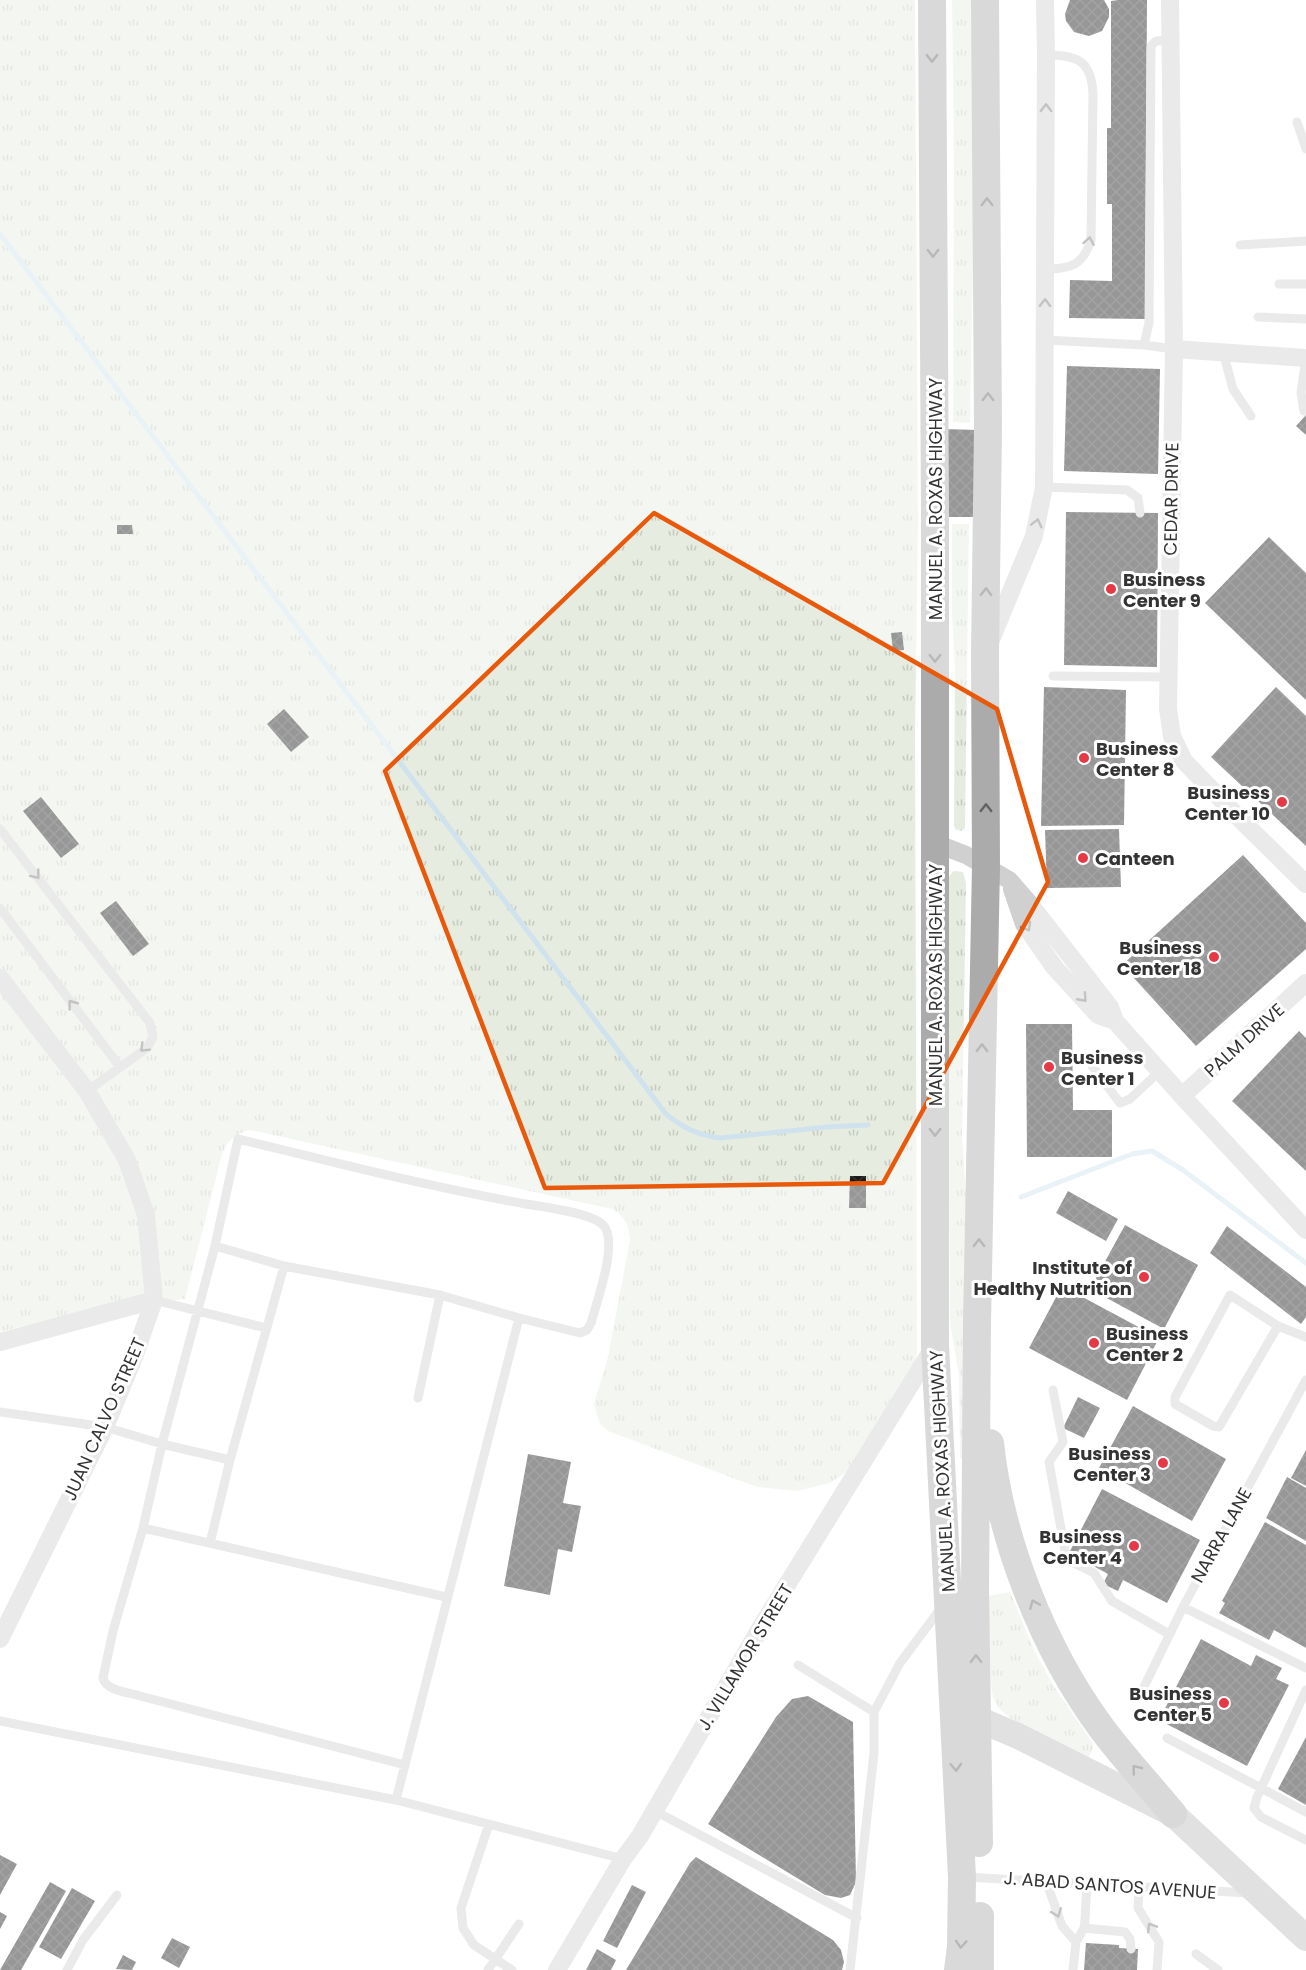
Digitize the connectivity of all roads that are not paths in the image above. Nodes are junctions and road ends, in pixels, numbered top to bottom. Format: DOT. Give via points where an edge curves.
graph roads {
  1 [pos="932,0"];
  2 [pos="986,0"];
  3 [pos="1045,0"];
  4 [pos="1170,0"];
  5 [pos="1170,40"];
  6 [pos="1047,55"];
  7 [pos="1297,122"];
  8 [pos="1306,149"];
  9 [pos="1306,241"];
  10 [pos="1240,245"];
  11 [pos="1046,269"];
  12 [pos="1279,284"];
  13 [pos="1306,284"];
  14 [pos="1258,316"];
  15 [pos="1306,319"];
  16 [pos="1044,340"];
  17 [pos="1144,345"];
  18 [pos="1174,349"];
  19 [pos="1222,352"];
  20 [pos="1306,358"];
  21 [pos="1304,411"];
  22 [pos="1251,416"];
  23 [pos="1044,487"];
  24 [pos="1140,513"];
  25 [pos="985,655"];
  26 [pos="1053,676"];
  27 [pos="1170,676"];
  28 [pos="0,829"];
  29 [pos="935,843"];
  30 [pos="997,873"];
  31 [pos="1306,884"];
  32 [pos="0,908"];
  33 [pos="0,978"];
  34 [pos="1306,983"];
  35 [pos="1092,1066"];
  36 [pos="120,1067"];
  37 [pos="1160,1071"];
  38 [pos="87,1091"];
  39 [pos="1182,1096"];
  40 [pos="1306,1230"];
  41 [pos="215,1246"];
  42 [pos="284,1266"];
  43 [pos="440,1295"];
  44 [pos="154,1300"];
  45 [pos="197,1311"];
  46 [pos="519,1318"];
  47 [pos="977,1323"];
  48 [pos="1278,1326"];
  49 [pos="266,1328"];
  50 [pos="1306,1337"];
  51 [pos="0,1342"];
  52 [pos="935,1345"];
  53 [pos="1306,1380"];
  54 [pos="1053,1390"];
  55 [pos="418,1398"];
  56 [pos="0,1413"];
  57 [pos="105,1427"];
  58 [pos="162,1444"];
  59 [pos="230,1460"];
  60 [pos="143,1528"];
  61 [pos="210,1543"];
  62 [pos="446,1597"];
  63 [pos="948,1598"];
  64 [pos="1183,1607"];
  65 [pos="1169,1634"];
  66 [pos="0,1639"];
  67 [pos="798,1665"];
  68 [pos="1306,1668"];
  69 [pos="1306,1690"];
  70 [pos="1142,1693"];
  71 [pos="874,1712"];
  72 [pos="965,1713"];
  73 [pos="0,1721"];
  74 [pos="1167,1738"];
  75 [pos="405,1765"];
  76 [pos="1261,1789"];
  77 [pos="396,1800"];
  78 [pos="655,1811"];
  79 [pos="1306,1812"];
  80 [pos="1173,1814"];
  81 [pos="489,1824"];
  82 [pos="1306,1840"];
  83 [pos="623,1859"];
  84 [pos="971,1876"];
  85 [pos="1046,1881"];
  86 [pos="1088,1883"];
  87 [pos="1139,1886"];
  88 [pos="1257,1893"];
  89 [pos="117,1895"];
  90 [pos="857,1918"];
  91 [pos="519,1924"];
  92 [pos="1084,1928"];
  93 [pos="1306,1938"];
  94 [pos="1076,1942"];
  95 [pos="1131,1949"];
  96 [pos="1196,1954"];
  97 [pos="495,1959"];
  98 [pos="67,1970"];
  99 [pos="488,1970"];
  100 [pos="512,1970"];
  101 [pos="558,1970"];
  102 [pos="850,1970"];
  103 [pos="958,1970"];
  104 [pos="980,1970"];
  105 [pos="1074,1970"];
  106 [pos="1157,1970"];
  107 [pos="1218,1970"];
  1 -- 29 [label="main road, MANUEL A. ROXAS HIGHWAY, one-way"];
  25 -- 2 [label="main road, MANUEL A. ROXAS HIGHWAY, one-way"];
  3 -- 6 [label="street"];
  4 -- 5 [label="street, CEDAR DRIVE"];
  5 -- 17 [label="lane" via="1156,41 1151,46 1149,323"];
  5 -- 18 [label="street, CEDAR DRIVE"];
  11 -- 6 [label="street, one-way"];
  11 -- 6 [label="lane, one-way" via="1070,267 1078,262 1087,254 1091,240 1093,93 1092,80 1083,63 1065,55"];
  7 -- 8 [label="lane"];
  9 -- 10 [label="lane"];
  16 -- 11 [label="street, one-way"];
  12 -- 13 [label="lane"];
  14 -- 15 [label="lane"];
  16 -- 17 [label="lane"];
  16 -- 23 [label="street"];
  17 -- 18 [label="lane"];
  18 -- 19 [label="street"];
  18 -- 27 [label="street, CEDAR DRIVE"];
  19 -- 20 [label="street"];
  19 -- 22 [label="lane" via="1233,389"];
  20 -- 21 [label="lane" via="1301,393"];
  23 -- 24 [label="lane" via="1127,490 1138,498"];
  25 -- 23 [label="street, one-way" via="1034,536"];
  30 -- 25 [label="main road, MANUEL A. ROXAS HIGHWAY, one-way"];
  26 -- 27 [label="lane"];
  27 -- 31 [label="street, CEDAR DRIVE" via="1168,709 1172,736 1184,760"];
  28 -- 36 [label="lane, one-way" via="150,1023 153,1037 147,1048"];
  29 -- 30 [label="street"];
  29 -- 52 [label="main road, MANUEL A. ROXAS HIGHWAY, one-way"];
  30 -- 37 [label="street" via="1024,924 1055,968 1098,1015 1115,1021"];
  47 -- 30 [label="main road, MANUEL A. ROXAS HIGHWAY, one-way"];
  36 -- 32 [label="lane, one-way"];
  33 -- 38 [label="street, JUAN CALVO STREET"];
  34 -- 39 [label="street, PALM DRIVE"];
  35 -- 37 [label="lane" via="1120,1103 1130,1099"];
  36 -- 38 [label="lane"];
  37 -- 39 [label="street"];
  38 -- 44 [label="street, JUAN CALVO STREET" via="127,1160 146,1215"];
  39 -- 40 [label="street"];
  41 -- 42 [label="lane"];
  41 -- 45 [label="lane"];
  41 -- 46 [label="lane" via="238,1139 491,1198 555,1209 602,1224 609,1239 608,1250 587,1330 580,1333"];
  42 -- 43 [label="lane"];
  42 -- 49 [label="lane"];
  43 -- 46 [label="lane"];
  43 -- 55 [label="lane"];
  44 -- 45 [label="lane"];
  44 -- 51 [label="street"];
  44 -- 57 [label="street, JUAN CALVO STREET"];
  45 -- 49 [label="lane"];
  45 -- 58 [label="lane"];
  46 -- 62 [label="lane"];
  72 -- 47 [label="main road, MANUEL A. ROXAS HIGHWAY, one-way" via="975,1590"];
  80 -- 47 [label="main road, one-way" via="1100,1726 1057,1658 1014,1554 993,1467"];
  48 -- 48 [label="lane" via="1230,1295 1175,1397 1175,1404 1220,1427"];
  48 -- 50 [label="lane"];
  49 -- 59 [label="lane"];
  52 -- 63 [label="main road, MANUEL A. ROXAS HIGHWAY"];
  52 -- 78 [label="street, J. VILLAMOR STREET" via="768,1616"];
  53 -- 64 [label="lane, NARRA LANE"];
  54 -- 65 [label="lane" via="1063,1442 1049,1462 1065,1551 1074,1563 1094,1573 1112,1601"];
  56 -- 57 [label="lane"];
  57 -- 58 [label="lane"];
  57 -- 66 [label="street, JUAN CALVO STREET"];
  58 -- 59 [label="lane"];
  58 -- 60 [label="lane"];
  59 -- 61 [label="lane"];
  60 -- 61 [label="lane"];
  60 -- 75 [label="lane" via="113,1631 104,1683 140,1696"];
  61 -- 62 [label="lane"];
  62 -- 75 [label="lane"];
  63 -- 71 [label="lane" via="900,1663"];
  63 -- 72 [label="main road, MANUEL A. ROXAS HIGHWAY"];
  64 -- 65 [label="lane, NARRA LANE"];
  64 -- 68 [label="lane"];
  65 -- 70 [label="lane, NARRA LANE"];
  67 -- 71 [label="lane"];
  69 -- 76 [label="lane"];
  71 -- 90 [label="lane" via="874,1753"];
  72 -- 80 [label="main road"];
  72 -- 84 [label="main road, MANUEL A. ROXAS HIGHWAY"];
  73 -- 77 [label="lane"];
  74 -- 76 [label="lane"];
  75 -- 77 [label="lane"];
  76 -- 79 [label="lane"];
  76 -- 82 [label="lane" via="1254,1804 1256,1813"];
  77 -- 81 [label="lane"];
  78 -- 83 [label="street, J. VILLAMOR STREET"];
  78 -- 90 [label="lane"];
  80 -- 88 [label="main road"];
  81 -- 83 [label="lane"];
  81 -- 97 [label="lane" via="461,1908 463,1928 474,1945"];
  83 -- 101 [label="street, J. VILLAMOR STREET"];
  84 -- 85 [label="lane, J. ABAD SANTOS AVENUE"];
  84 -- 103 [label="main road, MANUEL A. ROXAS HIGHWAY, one-way"];
  84 -- 104 [label="main road, MANUEL A. ROXAS HIGHWAY"];
  85 -- 86 [label="lane, J. ABAD SANTOS AVENUE"];
  85 -- 94 [label="lane, one-way" via="1062,1926"];
  86 -- 87 [label="lane, J. ABAD SANTOS AVENUE"];
  86 -- 92 [label="lane"];
  87 -- 88 [label="lane, J. ABAD SANTOS AVENUE"];
  106 -- 87 [label="lane, one-way" via="1159,1942 1138,1908"];
  88 -- 93 [label="main road"];
  89 -- 98 [label="lane" via="83,1940"];
  90 -- 102 [label="lane"];
  91 -- 97 [label="lane"];
  92 -- 94 [label="lane"];
  92 -- 95 [label="lane" via="1125,1932"];
  94 -- 105 [label="lane"];
  96 -- 107 [label="lane"];
  97 -- 99 [label="lane"];
  97 -- 100 [label="lane"];
}
